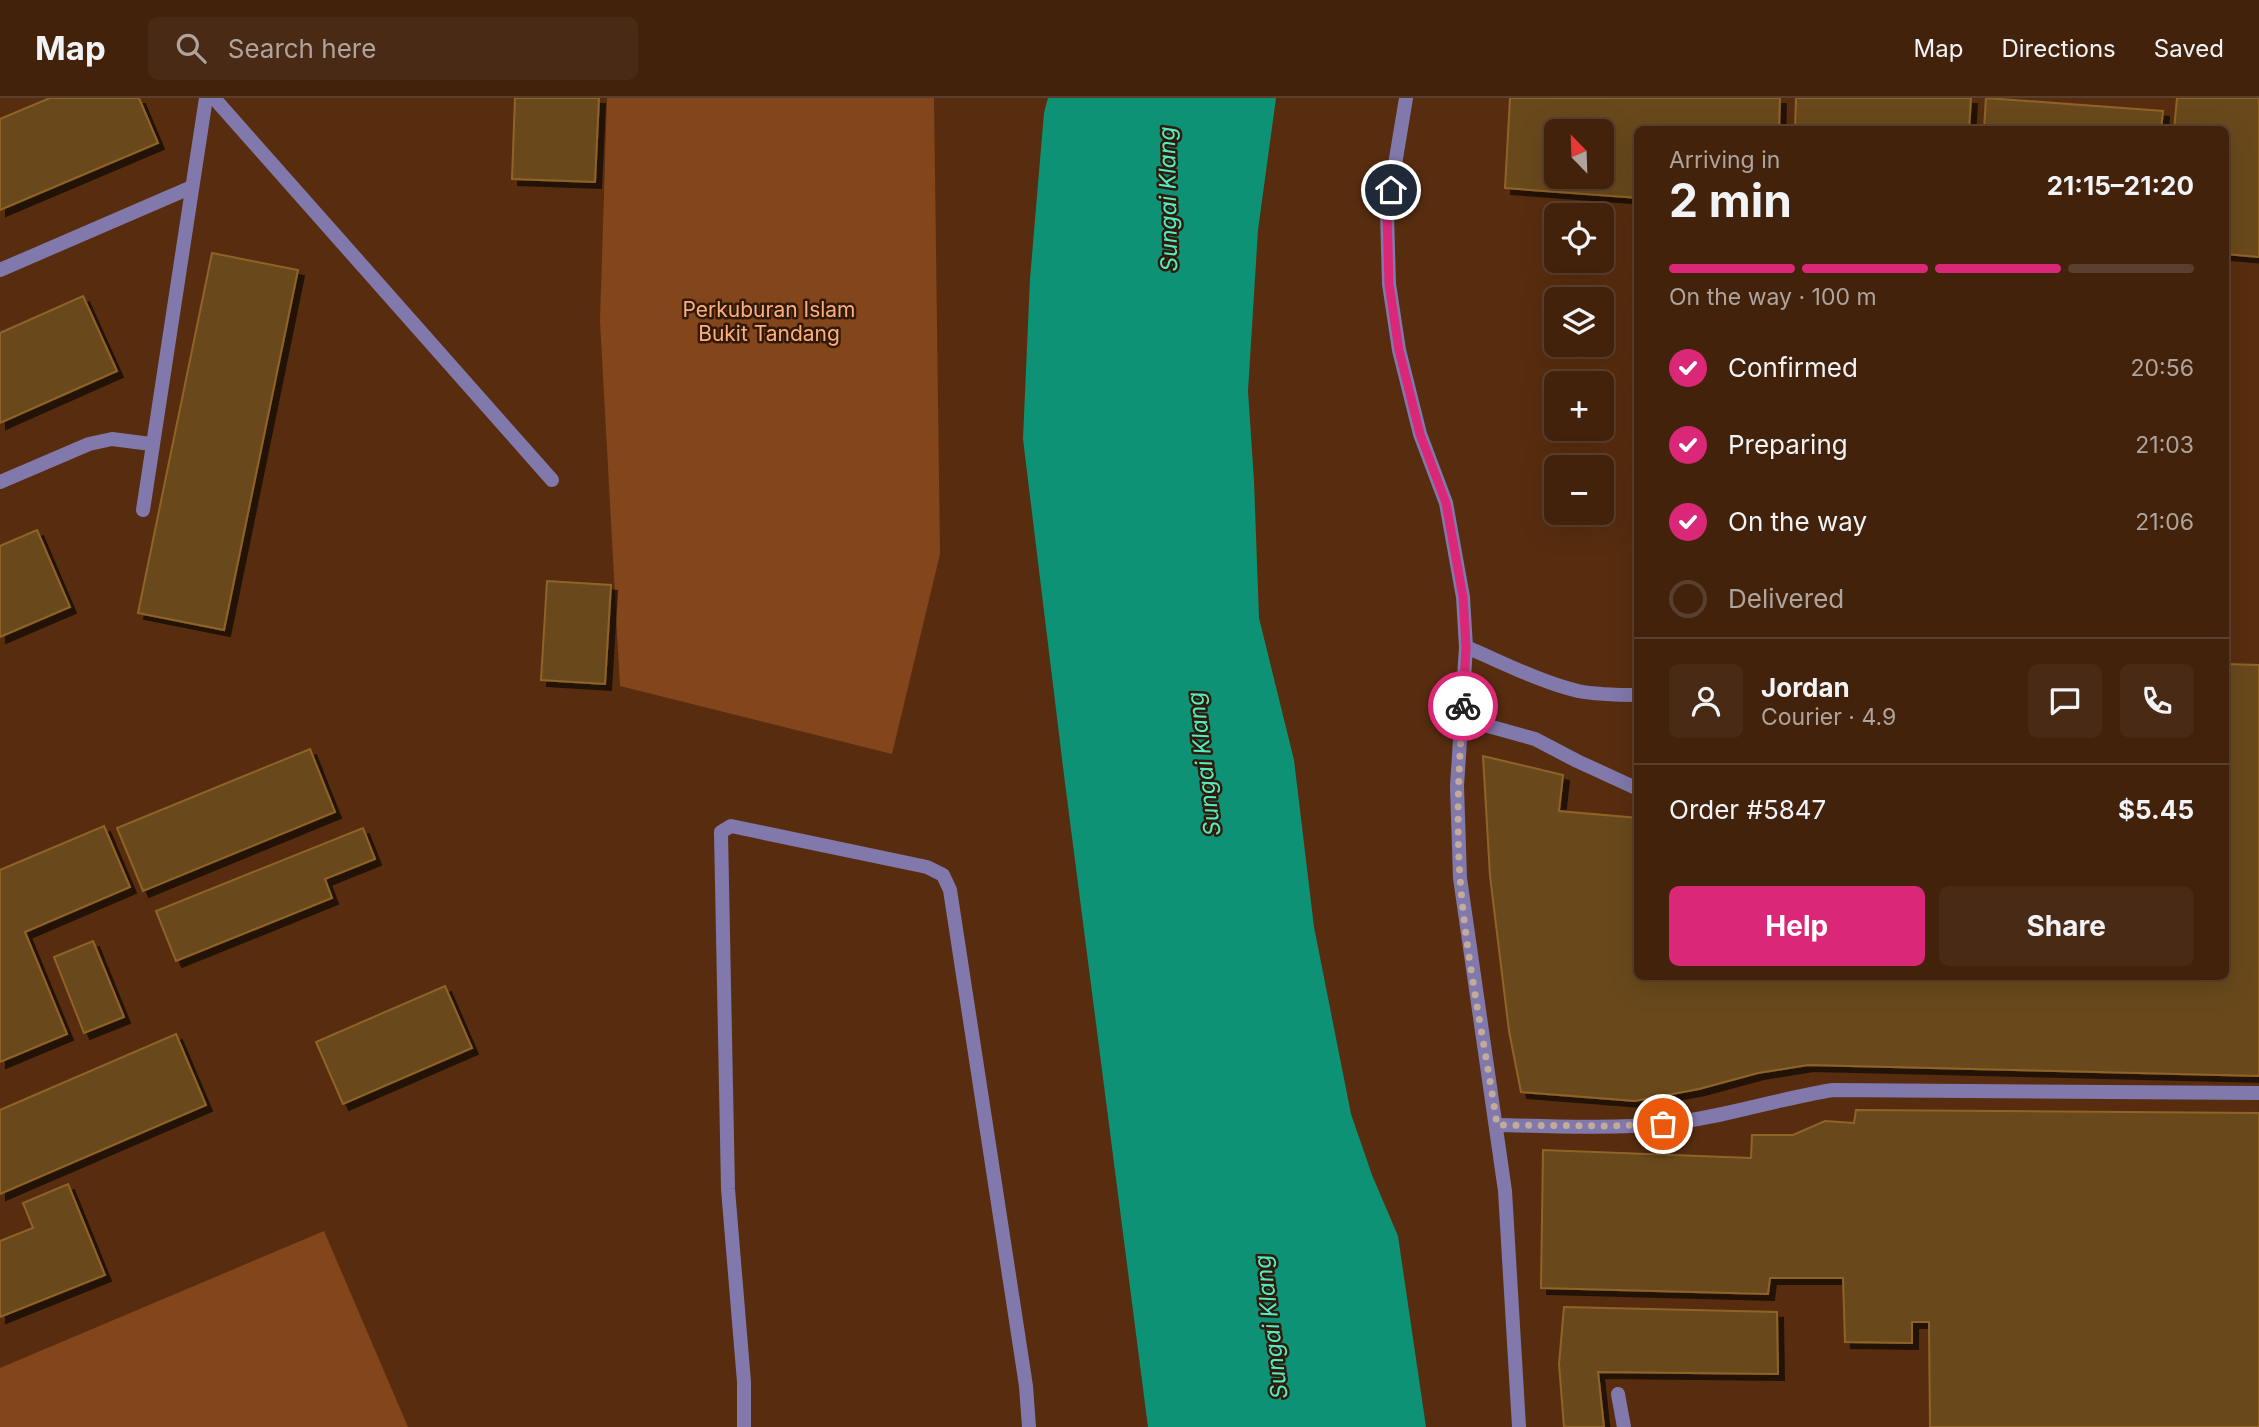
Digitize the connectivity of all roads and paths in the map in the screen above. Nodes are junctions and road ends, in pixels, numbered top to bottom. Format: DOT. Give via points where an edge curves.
graph roads {
  1 [pos="206,98"];
  2 [pos="214,98"];
  3 [pos="1406,98"];
  4 [pos="192,187"];
  5 [pos="0,270"];
  6 [pos="151,444"];
  7 [pos="552,480"];
  8 [pos="0,482"];
  9 [pos="143,510"];
  10 [pos="1466,647"];
  11 [pos="1634,695"];
  12 [pos="1462,713"];
  13 [pos="1634,787"];
  14 [pos="2259,1093"];
  15 [pos="1497,1125"];
  16 [pos="1618,1394"];
  17 [pos="744,1427"];
  18 [pos="1029,1427"];
  19 [pos="1519,1427"];
  20 [pos="1624,1427"];
  1 -- 4 [label="street"];
  2 -- 7 [label="street"];
  3 -- 10 [label="street" via="1387,213 1389,284 1399,350 1420,434 1446,503 1463,597"];
  4 -- 5 [label="street"];
  4 -- 6 [label="street"];
  6 -- 8 [label="street" via="112,439 89,444"];
  6 -- 9 [label="street"];
  10 -- 11 [label="street" via="1577,691"];
  10 -- 12 [label="street"];
  12 -- 13 [label="street" via="1481,724 1535,739"];
  12 -- 15 [label="street" via="1457,786 1460,878"];
  14 -- 15 [label="street" via="1874,1088 1796,1096 1663,1124"];
  15 -- 19 [label="street"];
  16 -- 20 [label="street"];
  17 -- 18 [label="street" via="727,1175 721,832 731,826 927,867 943,875 950,890 980,1080"];
}
